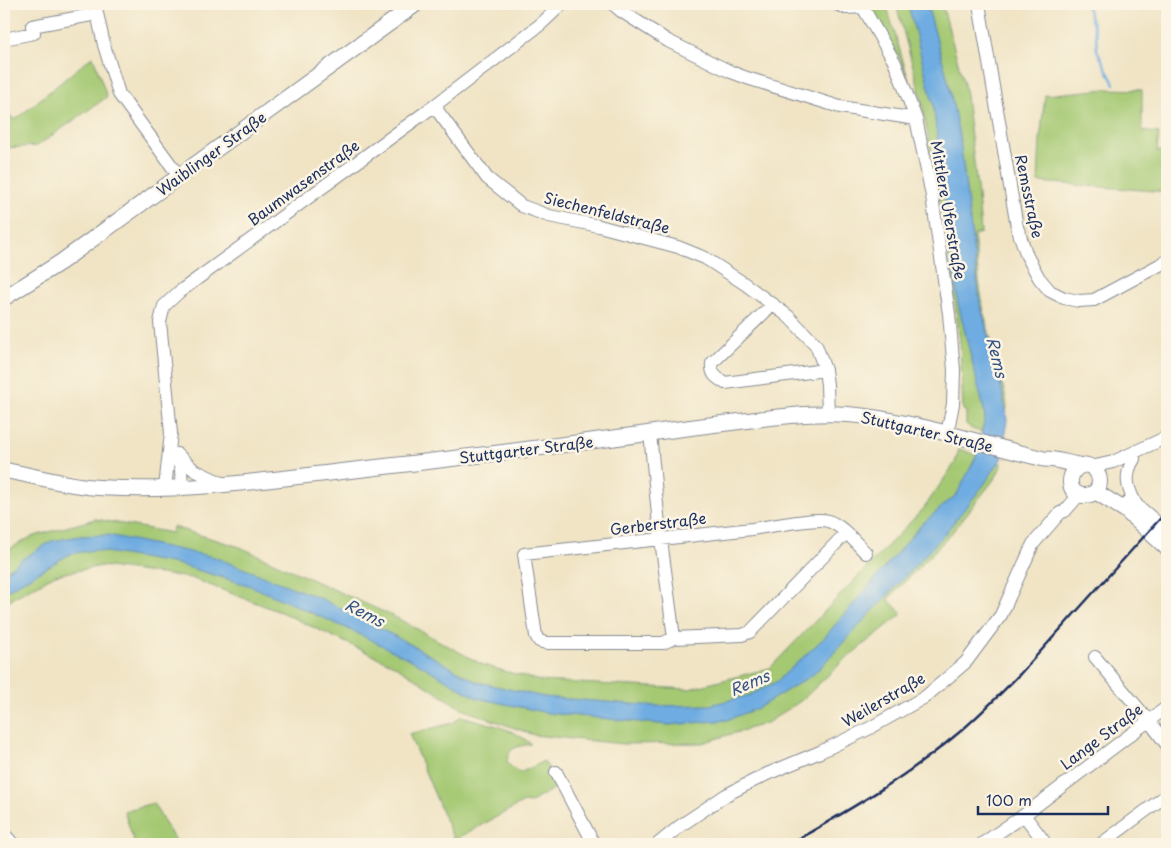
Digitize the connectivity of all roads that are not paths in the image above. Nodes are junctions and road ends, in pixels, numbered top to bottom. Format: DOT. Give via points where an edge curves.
graph roads {
  1 [pos="416,4"];
  2 [pos="562,4"];
  3 [pos="613,4"];
  4 [pos="836,4"];
  5 [pos="980,4"];
  6 [pos="862,5"];
  7 [pos="96,9"];
  8 [pos="4,38"];
  9 [pos="434,106"];
  10 [pos="916,120"];
  11 [pos="179,176"];
  12 [pos="1167,261"];
  13 [pos="4,298"];
  14 [pos="773,304"];
  15 [pos="825,370"];
  16 [pos="828,414"];
  17 [pos="172,433"];
  18 [pos="650,433"];
  19 [pos="947,434"];
  20 [pos="1164,439"];
  21 [pos="177,454"];
  22 [pos="1134,459"];
  23 [pos="4,470"];
  24 [pos="1086,480"];
  25 [pos="226,485"];
  26 [pos="166,488"];
  27 [pos="182,488"];
  28 [pos="1139,509"];
  29 [pos="846,533"];
  30 [pos="1167,533"];
  31 [pos="661,539"];
  32 [pos="1167,548"];
  33 [pos="866,553"];
  34 [pos="674,638"];
  35 [pos="1096,657"];
  36 [pos="1167,707"];
  37 [pos="1149,721"];
  38 [pos="1167,745"];
  39 [pos="556,772"];
  40 [pos="1167,795"];
  41 [pos="1024,815"];
  42 [pos="4,834"];
  43 [pos="13,844"];
  44 [pos="594,844"];
  45 [pos="658,844"];
  46 [pos="982,844"];
  47 [pos="1046,844"];
  48 [pos="1101,844"];
  1 -- 11 [label="main road, Waiblinger Straße"];
  2 -- 9 [label="street, Baumwasenstraße" via="541,24"];
  3 -- 10 [label="street" via="668,41 731,72 840,107"];
  4 -- 6 [label="street" via="846,8"];
  5 -- 12 [label="street, Remsstraße" via="1017,227 1040,278 1050,291 1064,298 1094,300"];
  6 -- 10 [label="street, Mittlere Uferstraße" via="895,64"];
  7 -- 8 [label="street" via="32,26 34,33"];
  7 -- 11 [label="street" via="119,94"];
  9 -- 14 [label="street, Siechenfeldstraße" via="487,178 522,206 549,216 678,247 705,258"];
  9 -- 17 [label="street, Baumwasenstraße" via="164,306 160,322"];
  10 -- 19 [label="street, Mittlere Uferstraße" via="932,196 949,314 954,378"];
  11 -- 13 [label="main road, Waiblinger Straße" via="61,262"];
  14 -- 15 [label="street, Siechenfeldstraße" via="816,345"];
  14 -- 15 [label="street" via="712,363 715,377 725,383"];
  15 -- 16 [label="street, Siechenfeldstraße"];
  16 -- 18 [label="main road, Stuttgarter Straße"];
  16 -- 19 [label="main road, Stuttgarter Straße" via="878,418"];
  17 -- 21 [label="street, Baumwasenstraße"];
  17 -- 26 [label="street, Baumwasenstraße"];
  18 -- 25 [label="main road, Stuttgarter Straße"];
  18 -- 31 [label="street"];
  19 -- 24 [label="main road, Stuttgarter Straße" via="1044,459"];
  20 -- 22 [label="street"];
  20 -- 24 [label="street" via="1113,462"];
  21 -- 25 [label="street" via="194,470"];
  21 -- 27 [label="street, Baumwasenstraße"];
  22 -- 24 [label="street"];
  22 -- 28 [label="street" via="1129,466 1128,488"];
  23 -- 26 [label="main road, Stuttgarter Straße" via="84,486"];
  24 -- 28 [label="main road"];
  24 -- 32 [label="main road"];
  24 -- 45 [label="street, Weilerstraße" via="1065,511 1060,512 1033,544 1001,615 966,662 925,697 870,728 726,795"];
  25 -- 27 [label="main road, Stuttgarter Straße"];
  26 -- 27 [label="main road, Stuttgarter Straße"];
  28 -- 30 [label="main road"];
  29 -- 31 [label="street, Gerberstraße" via="827,520 813,520"];
  29 -- 33 [label="street, Gerberstraße"];
  29 -- 34 [label="street" via="750,632 733,636"];
  31 -- 34 [label="street"];
  31 -- 34 [label="street, Gerberstraße" via="524,554 536,636 540,641 663,643"];
  35 -- 37 [label="street"];
  36 -- 37 [label="street, Lange Straße"];
  37 -- 38 [label="street"];
  37 -- 41 [label="street, Lange Straße"];
  39 -- 44 [label="street"];
  40 -- 48 [label="street"];
  41 -- 46 [label="street, Lange Straße"];
  41 -- 47 [label="street"];
  42 -- 43 [label="street"];
}
